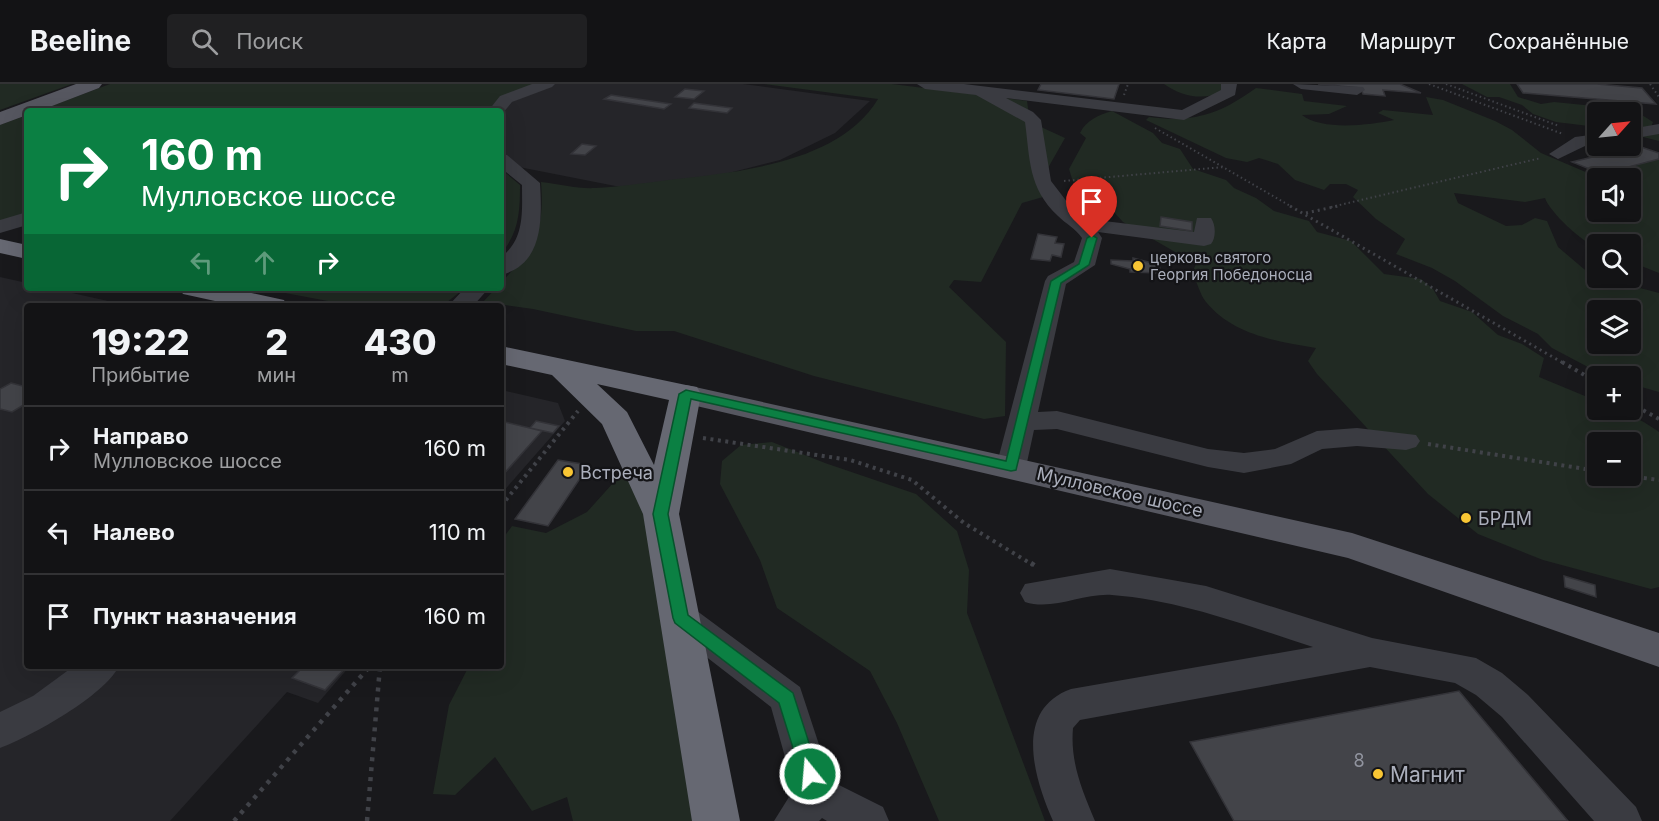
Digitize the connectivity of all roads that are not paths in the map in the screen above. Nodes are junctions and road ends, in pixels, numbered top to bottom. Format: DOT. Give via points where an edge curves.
graph roads {
  1 [pos="93,84"];
  2 [pos="547,84"];
  3 [pos="925,84"];
  4 [pos="1229,84"];
  5 [pos="1301,84"];
  6 [pos="972,88"];
  7 [pos="1357,90"];
  8 [pos="29,108"];
  9 [pos="498,108"];
  10 [pos="24,110"];
  11 [pos="0,119"];
  12 [pos="1659,129"];
  13 [pos="1641,132"];
  14 [pos="1587,141"];
  15 [pos="1558,154"];
  16 [pos="504,161"];
  17 [pos="24,219"];
  18 [pos="1203,222"];
  19 [pos="1082,224"];
  20 [pos="0,227"];
  21 [pos="0,246"];
  22 [pos="24,251"];
  23 [pos="504,265"];
  24 [pos="206,291"];
  25 [pos="475,291"];
  26 [pos="260,303"];
  27 [pos="463,303"];
  28 [pos="504,356"];
  29 [pos="562,368"];
  30 [pos="686,394"];
  31 [pos="1021,422"];
  32 [pos="1406,441"];
  33 [pos="1011,467"];
  34 [pos="661,514"];
  35 [pos="1038,581"];
  36 [pos="681,618"];
  37 [pos="1659,650"];
  38 [pos="1370,652"];
  39 [pos="97,669"];
  40 [pos="0,731"];
  41 [pos="805,807"];
  42 [pos="717,821"];
  43 [pos="868,821"];
  44 [pos="1074,821"];
  45 [pos="1621,821"];
  1 -- 8 [label="main road"];
  2 -- 9 [label="lane" via="506,99"];
  3 -- 6 [label="lane"];
  4 -- 6 [label="lane" via="1229,92 1184,115 1122,100"];
  5 -- 7 [label="lane"];
  6 -- 19 [label="lane" via="1033,120 1042,183 1064,211"];
  10 -- 11 [label="main road"];
  12 -- 13 [label="lane"];
  14 -- 15 [label="lane"];
  16 -- 23 [label="lane" via="531,183 531,201 530,229 523,249"];
  17 -- 20 [label="lane"];
  18 -- 19 [label="lane" via="1204,240"];
  19 -- 31 [label="lane" via="1092,238 1084,265 1056,281"];
  21 -- 22 [label="highway"];
  24 -- 26 [label="highway"];
  25 -- 27 [label="lane"];
  28 -- 29 [label="highway, Мулловское шоссе"];
  29 -- 30 [label="highway, Мулловское шоссе"];
  29 -- 34 [label="highway" via="616,419"];
  30 -- 33 [label="main road, Мулловское шоссе"];
  30 -- 34 [label="highway"];
  31 -- 32 [label="lane" via="1057,420 1208,458 1244,463 1281,457 1317,440 1357,437"];
  31 -- 33 [label="lane"];
  33 -- 37 [label="main road, Мулловское шоссе" via="1352,546"];
  34 -- 36 [label="highway"];
  35 -- 38 [label="lane" via="1110,582 1206,599"];
  36 -- 41 [label="lane" via="787,698"];
  36 -- 42 [label="highway"];
  38 -- 44 [label="lane" via="1071,705 1057,716 1052,739 1063,801"];
  38 -- 45 [label="lane" via="1462,669 1489,684 1515,706"];
  39 -- 40 [label="lane" via="46,707"];
  41 -- 43 [label="lane"];
}
